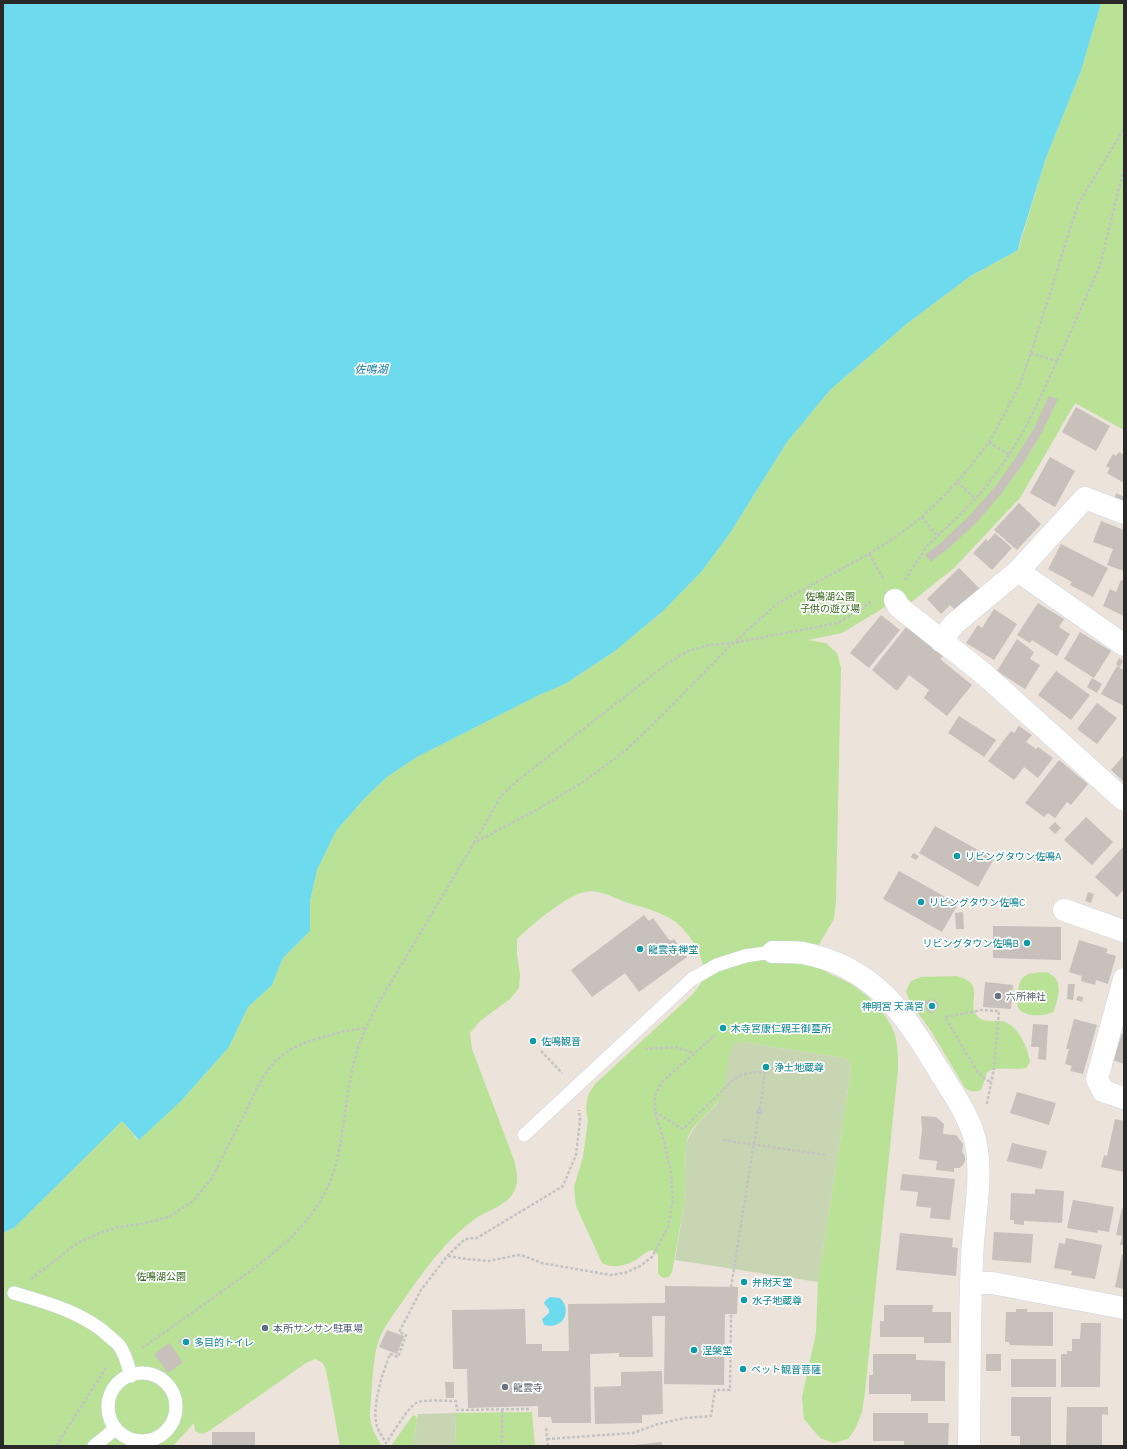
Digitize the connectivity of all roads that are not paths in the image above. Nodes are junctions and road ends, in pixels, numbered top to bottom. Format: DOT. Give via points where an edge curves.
graph roads {
  1 [pos="1124,513"];
  2 [pos="1018,572"];
  3 [pos="892,595"];
  4 [pos="941,640"];
  5 [pos="1124,645"];
  6 [pos="1124,800"];
  7 [pos="1064,910"];
  8 [pos="1124,931"];
  9 [pos="773,952"];
  10 [pos="1124,979"];
  11 [pos="1124,1098"];
  12 [pos="524,1135"];
  13 [pos="971,1283"];
  14 [pos="14,1293"];
  15 [pos="1124,1308"];
  16 [pos="131,1376"];
  17 [pos="115,1428"];
  18 [pos="94,1446"];
  19 [pos="969,1446"];
  1 -- 2 [label="street" via="1085,498"];
  2 -- 4 [label="street" via="954,624"];
  2 -- 5 [label="street"];
  3 -- 4 [label="street" via="899,607"];
  4 -- 6 [label="street" via="984,674"];
  7 -- 8 [label="street"];
  9 -- 12 [label="lane" via="745,956 717,965 692,979"];
  9 -- 13 [label="street" via="802,953 830,960 857,972 880,990 920,1039 959,1103 976,1143 979,1165"];
  10 -- 11 [label="street" via="1096,1079 1103,1091"];
  13 -- 15 [label="street" via="992,1283"];
  13 -- 19 [label="street"];
  14 -- 16 [label="lane" via="62,1308 105,1332 120,1346"];
  16 -- 17 [label="lane" via="120,1381 110,1395 108,1413"];
  16 -- 17 [label="lane" via="154,1376 168,1386 175,1402 173,1419 163,1434 147,1440 130,1439"];
  17 -- 18 [label="lane"];
}
